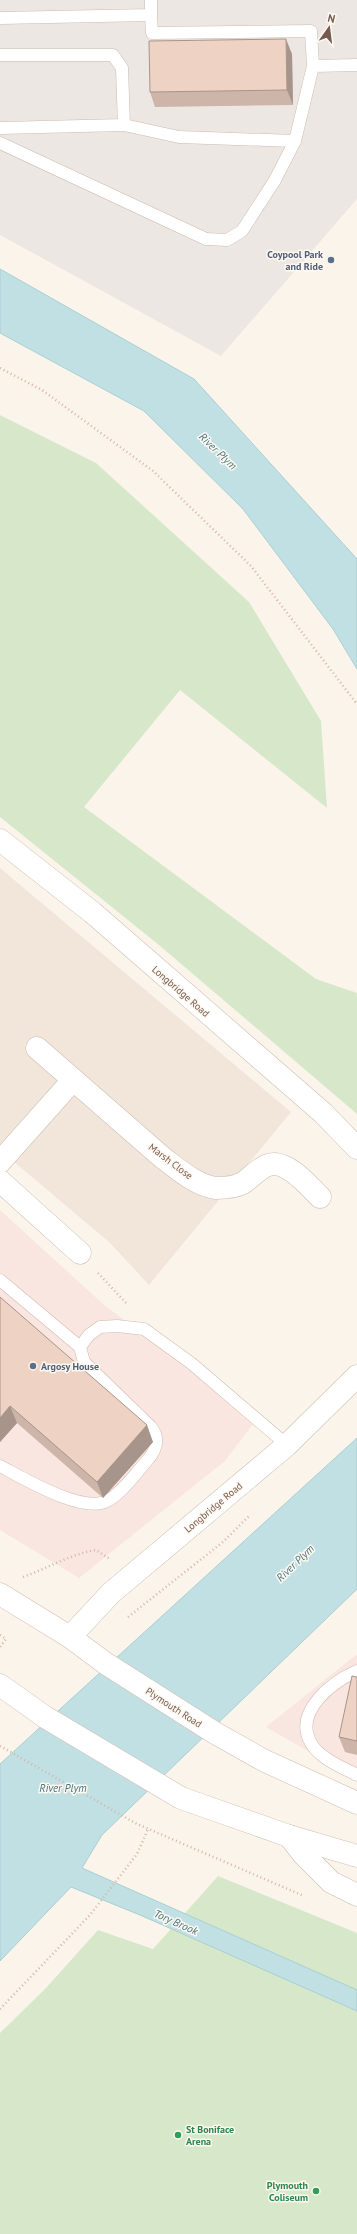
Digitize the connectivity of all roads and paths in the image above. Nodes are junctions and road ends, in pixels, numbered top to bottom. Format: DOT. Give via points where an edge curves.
graph roads {
  1 [pos="151,0"];
  2 [pos="151,15"];
  3 [pos="0,18"];
  4 [pos="0,55"];
  5 [pos="357,65"];
  6 [pos="313,66"];
  7 [pos="124,125"];
  8 [pos="0,128"];
  9 [pos="295,141"];
  10 [pos="0,143"];
  11 [pos="0,368"];
  12 [pos="357,704"];
  13 [pos="0,840"];
  14 [pos="37,1048"];
  15 [pos="73,1080"];
  16 [pos="357,1148"];
  17 [pos="0,1162"];
  18 [pos="0,1181"];
  19 [pos="320,1197"];
  20 [pos="80,1253"];
  21 [pos="0,1280"];
  22 [pos="158,1337"];
  23 [pos="80,1347"];
  24 [pos="357,1376"];
  25 [pos="287,1445"];
  26 [pos="0,1466"];
  27 [pos="134,1574"];
  28 [pos="18,1578"];
  29 [pos="0,1594"];
  30 [pos="0,1635"];
  31 [pos="70,1637"];
  32 [pos="0,1647"];
  33 [pos="357,1671"];
  34 [pos="0,1685"];
  35 [pos="0,1746"];
  36 [pos="357,1775"];
  37 [pos="357,1803"];
  38 [pos="148,1829"];
  39 [pos="289,1836"];
  40 [pos="357,1856"];
  41 [pos="357,1895"];
  42 [pos="308,1897"];
  43 [pos="0,2009"];
  1 -- 2 [label="lane"];
  2 -- 3 [label="lane"];
  2 -- 6 [label="lane" via="152,33 311,31"];
  4 -- 7 [label="lane" via="113,55 122,68"];
  5 -- 6 [label="lane"];
  6 -- 9 [label="lane"];
  7 -- 8 [label="lane"];
  7 -- 9 [label="lane" via="179,137"];
  9 -- 10 [label="lane" via="275,180 242,232 227,240 206,239"];
  11 -- 12 [label="path" via="42,390 153,471 250,566"];
  13 -- 16 [label="street, Longbridge Road" via="93,913 323,1113"];
  14 -- 15 [label="street, Marsh Close"];
  15 -- 17 [label="street"];
  15 -- 19 [label="street, Marsh Close" via="163,1158 204,1184 215,1188 234,1186 264,1166 276,1164 285,1166"];
  18 -- 20 [label="street"];
  20 -- 22 [label="path"];
  21 -- 23 [label="lane"];
  22 -- 23 [label="lane" via="144,1329 100,1327 89,1334"];
  22 -- 25 [label="lane"];
  23 -- 26 [label="lane" via="84,1362 131,1406 154,1432 156,1444 153,1453 114,1496 101,1503 66,1498"];
  24 -- 25 [label="street, Longbridge Road"];
  25 -- 27 [label="street, Longbridge Road"];
  27 -- 28 [label="path" via="96,1550 78,1553 54,1566"];
  27 -- 31 [label="street, Longbridge Road"];
  29 -- 31 [label="street, Plymouth Road"];
  30 -- 32 [label="path" via="6,1639"];
  31 -- 37 [label="street, Plymouth Road" via="105,1663 215,1733 265,1761"];
  33 -- 36 [label="lane" via="326,1689 308,1718 307,1733 311,1744 323,1755"];
  34 -- 39 [label="street" via="45,1717 181,1798"];
  35 -- 38 [label="path"];
  38 -- 42 [label="path"];
  38 -- 43 [label="path" via="137,1854 90,1915"];
  39 -- 40 [label="street"];
  39 -- 41 [label="street" via="304,1856 331,1882"];
}
